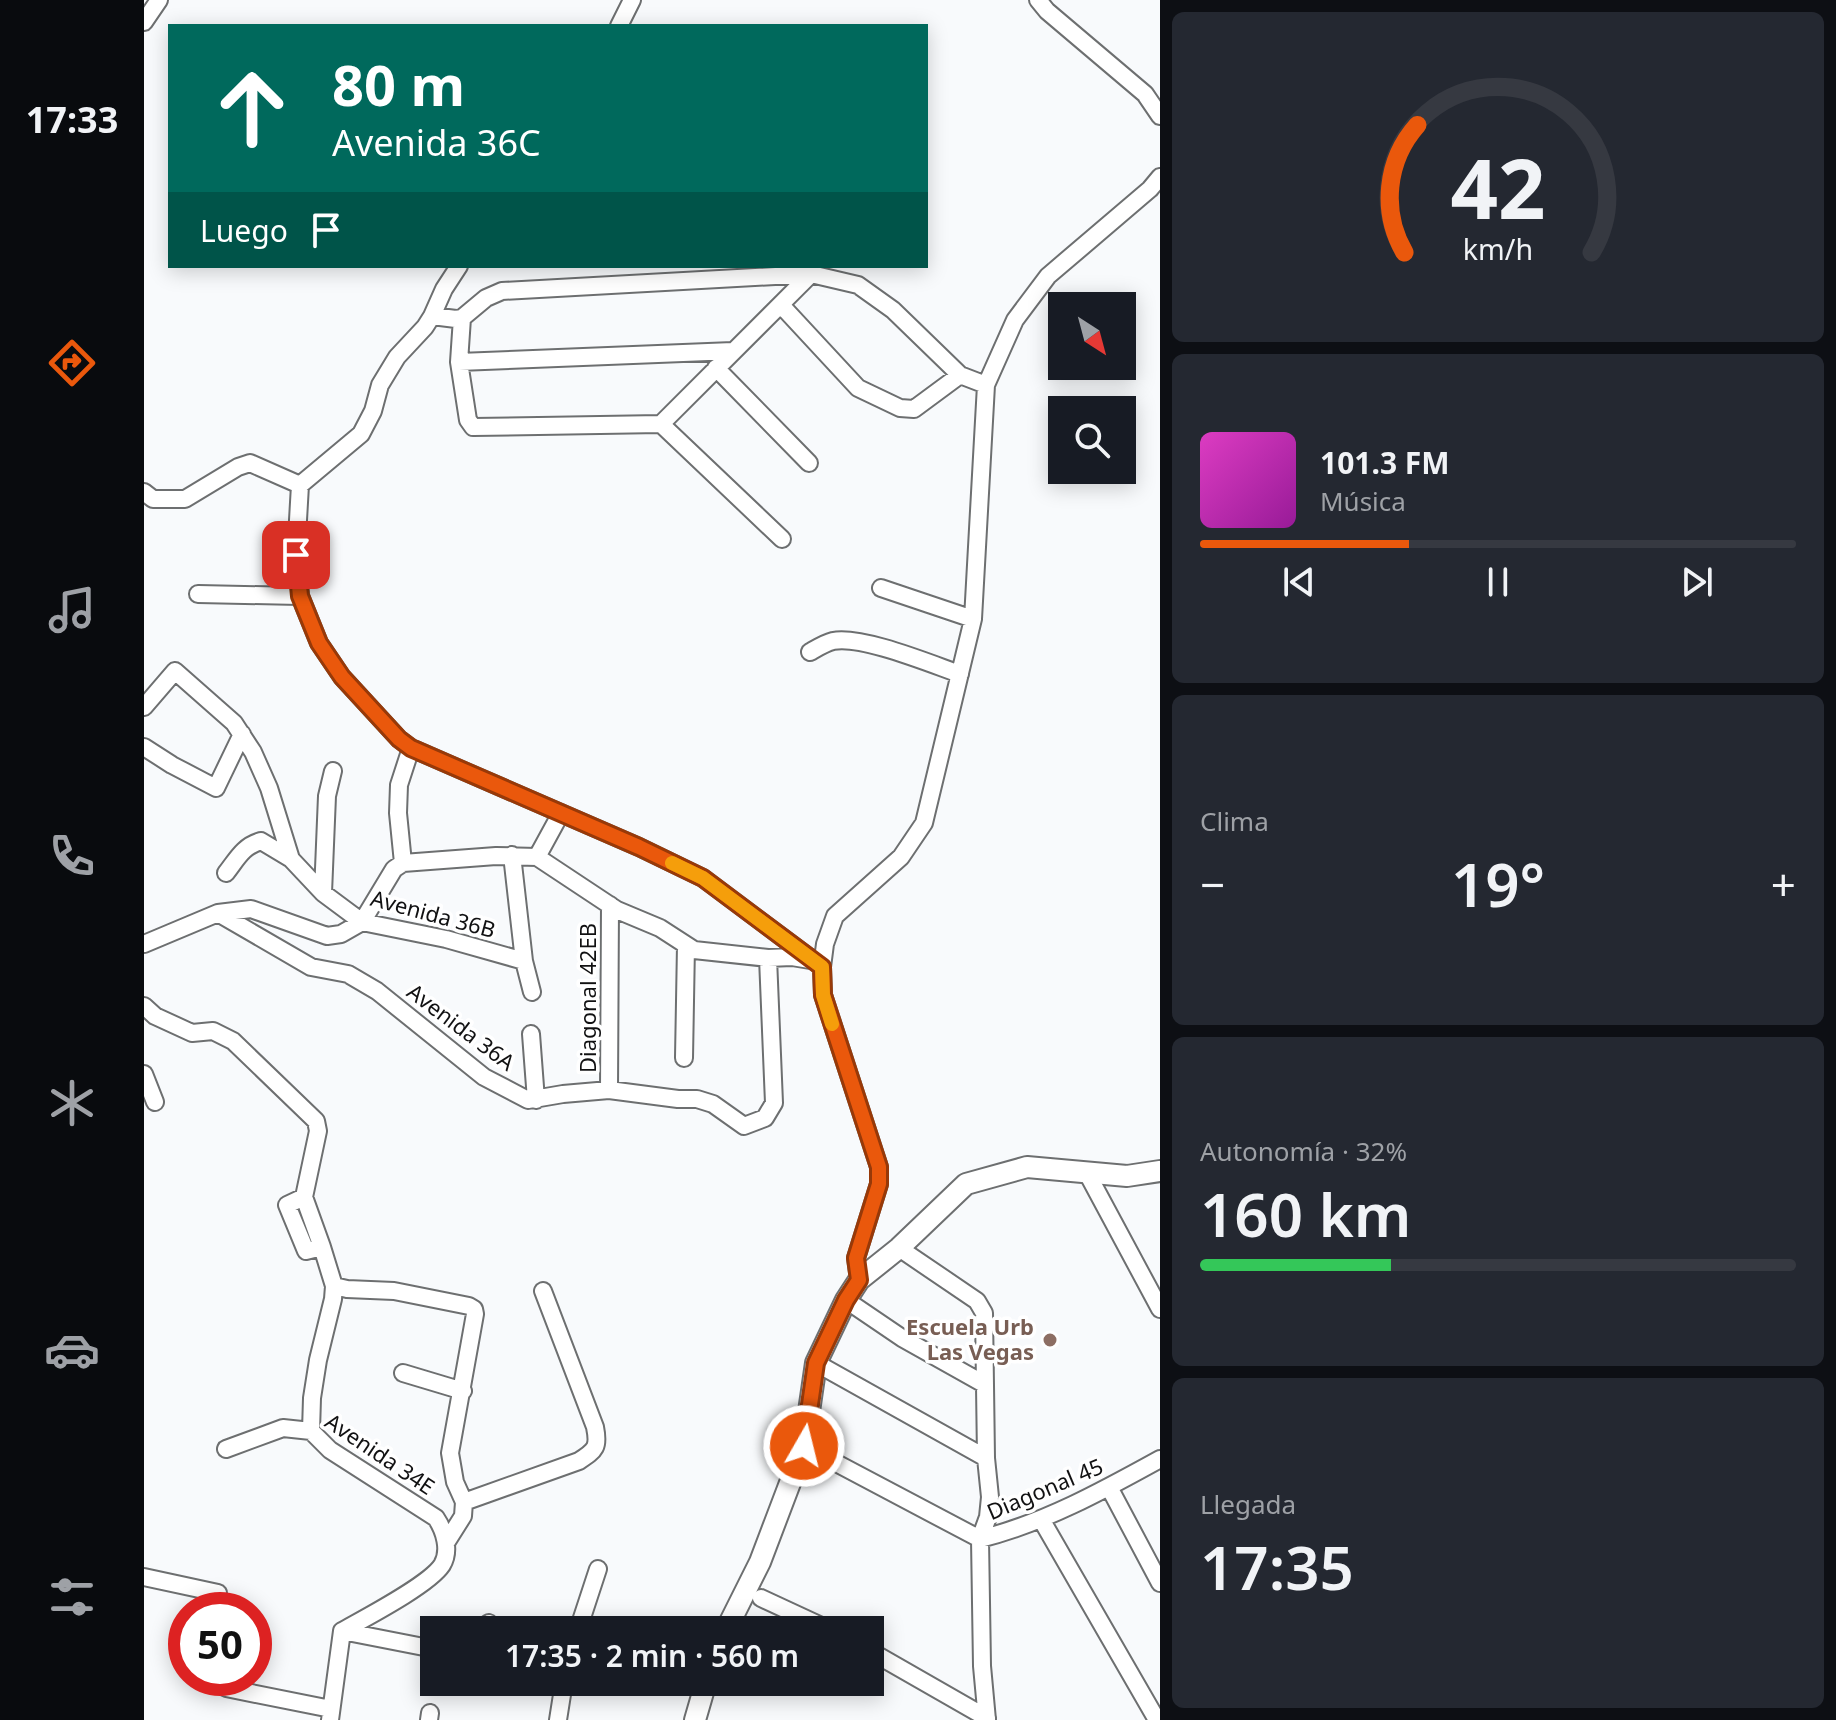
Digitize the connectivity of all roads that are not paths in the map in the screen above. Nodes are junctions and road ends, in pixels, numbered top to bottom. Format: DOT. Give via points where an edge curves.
graph roads {
  1 [pos="159,0"];
  2 [pos="632,0"];
  3 [pos="1038,0"];
  4 [pos="144,22"];
  5 [pos="620,24"];
  6 [pos="1160,116"];
  7 [pos="1160,177"];
  8 [pos="458,268"];
  9 [pos="835,273"];
  10 [pos="811,274"];
  11 [pos="781,305"];
  12 [pos="432,316"];
  13 [pos="462,318"];
  14 [pos="733,351"];
  15 [pos="459,362"];
  16 [pos="716,368"];
  17 [pos="960,375"];
  18 [pos="986,385"];
  19 [pos="661,424"];
  20 [pos="809,463"];
  21 [pos="300,485"];
  22 [pos="144,492"];
  23 [pos="782,539"];
  24 [pos="881,588"];
  25 [pos="198,594"];
  26 [pos="300,596"];
  27 [pos="973,619"];
  28 [pos="810,652"];
  29 [pos="960,674"];
  30 [pos="144,707"];
  31 [pos="242,734"];
  32 [pos="144,747"];
  33 [pos="411,748"];
  34 [pos="333,771"];
  35 [pos="561,813"];
  36 [pos="512,855"];
  37 [pos="537,857"];
  38 [pos="291,859"];
  39 [pos="403,863"];
  40 [pos="226,873"];
  41 [pos="323,893"];
  42 [pos="610,905"];
  43 [pos="218,913"];
  44 [pos="362,922"];
  45 [pos="144,944"];
  46 [pos="686,945"];
  47 [pos="768,958"];
  48 [pos="524,961"];
  49 [pos="817,963"];
  50 [pos="532,992"];
  51 [pos="144,1006"];
  52 [pos="531,1034"];
  53 [pos="684,1058"];
  54 [pos="144,1074"];
  55 [pos="609,1090"];
  56 [pos="536,1100"];
  57 [pos="155,1102"];
  58 [pos="1160,1171"];
  59 [pos="1087,1173"];
  60 [pos="899,1248"];
  61 [pos="859,1280"];
  62 [pos="334,1286"];
  63 [pos="543,1291"];
  64 [pos="846,1300"];
  65 [pos="1160,1309"];
  66 [pos="816,1363"];
  67 [pos="403,1373"];
  68 [pos="984,1384"];
  69 [pos="463,1391"];
  70 [pos="311,1431"];
  71 [pos="804,1446"];
  72 [pos="226,1449"];
  73 [pos="986,1458"];
  74 [pos="1160,1459"];
  75 [pos="1109,1487"];
  76 [pos="464,1502"];
  77 [pos="1041,1519"];
  78 [pos="980,1539"];
  79 [pos="446,1543"];
  80 [pos="598,1569"];
  81 [pos="144,1577"];
  82 [pos="1160,1583"];
  83 [pos="213,1592"];
  84 [pos="761,1598"];
  85 [pos="583,1616"];
  86 [pos="733,1616"];
  87 [pos="800,1616"];
  88 [pos="342,1631"];
  89 [pos="420,1646"];
  90 [pos="884,1659"];
  91 [pos="258,1696"];
  92 [pos="562,1696"];
  93 [pos="702,1696"];
  94 [pos="331,1714"];
  95 [pos="987,1719"];
  96 [pos="558,1720"];
  97 [pos="695,1720"];
  98 [pos="1157,1720"];
  1 -- 4 [label="street"];
  2 -- 5 [label="street"];
  3 -- 6 [label="street" via="1145,94"];
  7 -- 18 [label="street" via="1048,276 1015,320"];
  8 -- 12 [label="street"];
  9 -- 10 [label="street"];
  9 -- 17 [label="street" via="893,310"];
  10 -- 11 [label="street"];
  10 -- 13 [label="street" via="502,291"];
  11 -- 14 [label="street"];
  11 -- 17 [label="street" via="858,388 900,408 914,409"];
  12 -- 13 [label="street"];
  12 -- 21 [label="street" via="380,385 361,434"];
  13 -- 15 [label="street"];
  14 -- 15 [label="street"];
  14 -- 16 [label="street"];
  15 -- 19 [label="street" via="473,427"];
  16 -- 19 [label="street"];
  16 -- 20 [label="street"];
  17 -- 18 [label="street"];
  18 -- 27 [label="street"];
  19 -- 23 [label="street"];
  21 -- 22 [label="street" via="250,463 185,499 153,499"];
  21 -- 26 [label="street"];
  24 -- 27 [label="street"];
  25 -- 26 [label="street"];
  26 -- 33 [label="street" via="319,643 342,677"];
  27 -- 29 [label="street"];
  28 -- 29 [label="street" via="831,641 849,640"];
  29 -- 49 [label="street" via="924,823 901,857 835,916"];
  30 -- 31 [label="street, Avenida 36B" via="175,671"];
  31 -- 32 [label="street" via="216,788"];
  31 -- 38 [label="street, Avenida 36B" via="269,788"];
  33 -- 35 [label="street"];
  33 -- 39 [label="street" via="399,785"];
  34 -- 41 [label="street"];
  35 -- 37 [label="street"];
  35 -- 49 [label="street" via="703,878"];
  36 -- 37 [label="street"];
  36 -- 39 [label="street"];
  36 -- 48 [label="street"];
  37 -- 42 [label="street"];
  38 -- 40 [label="street" via="261,841 243,850"];
  38 -- 41 [label="street, Avenida 36B"];
  39 -- 44 [label="street"];
  41 -- 44 [label="street, Avenida 36B"];
  42 -- 46 [label="street"];
  42 -- 55 [label="street, Diagonal 42EB"];
  43 -- 44 [label="street" via="251,909 327,936"];
  43 -- 45 [label="street"];
  43 -- 56 [label="street, Avenida 36A" via="311,967 348,974 377,991 484,1077"];
  44 -- 48 [label="street, Avenida 36B"];
  46 -- 47 [label="street"];
  46 -- 53 [label="street"];
  47 -- 49 [label="street"];
  47 -- 55 [label="street" via="774,1103 765,1118 744,1126 697,1099"];
  48 -- 50 [label="street"];
  49 -- 61 [label="street" via="879,1167 879,1184 856,1258"];
  51 -- 62 [label="street" via="192,1033 213,1031 233,1041 316,1121 304,1197"];
  52 -- 56 [label="street"];
  54 -- 57 [label="street"];
  55 -- 56 [label="street"];
  58 -- 59 [label="main road" via="1127,1176"];
  59 -- 60 [label="main road" via="1027,1167 966,1184"];
  59 -- 65 [label="street"];
  60 -- 61 [label="main road"];
  60 -- 68 [label="street" via="977,1301 984,1313"];
  61 -- 64 [label="main road"];
  62 -- 69 [label="street" via="394,1291 474,1309"];
  62 -- 70 [label="street" via="318,1360"];
  63 -- 76 [label="street" via="595,1427 593,1452"];
  64 -- 66 [label="main road"];
  64 -- 68 [label="street"];
  66 -- 71 [label="main road"];
  66 -- 73 [label="street"];
  67 -- 69 [label="street"];
  68 -- 73 [label="street"];
  69 -- 76 [label="street" via="450,1453"];
  70 -- 72 [label="street, Avenida 34E" via="283,1428"];
  70 -- 79 [label="street, Avenida 34E" via="330,1450 436,1518"];
  71 -- 78 [label="street"];
  71 -- 86 [label="main road" via="760,1562"];
  73 -- 78 [label="street" via="990,1506"];
  74 -- 75 [label="street, Diagonal 45"];
  75 -- 77 [label="street, Diagonal 45"];
  75 -- 82 [label="street"];
  76 -- 79 [label="street" via="463,1516"];
  77 -- 78 [label="street, Diagonal 45"];
  77 -- 98 [label="street"];
  78 -- 95 [label="street, Diagonal 45"];
  79 -- 88 [label="street" via="444,1562 431,1577"];
  80 -- 85 [label="street"];
  81 -- 83 [label="street"];
  84 -- 87 [label="street"];
  88 -- 89 [label="street"];
  88 -- 94 [label="street"];
  90 -- 95 [label="street"];
  91 -- 94 [label="street"];
  92 -- 96 [label="street"];
  93 -- 97 [label="main road"];
}
